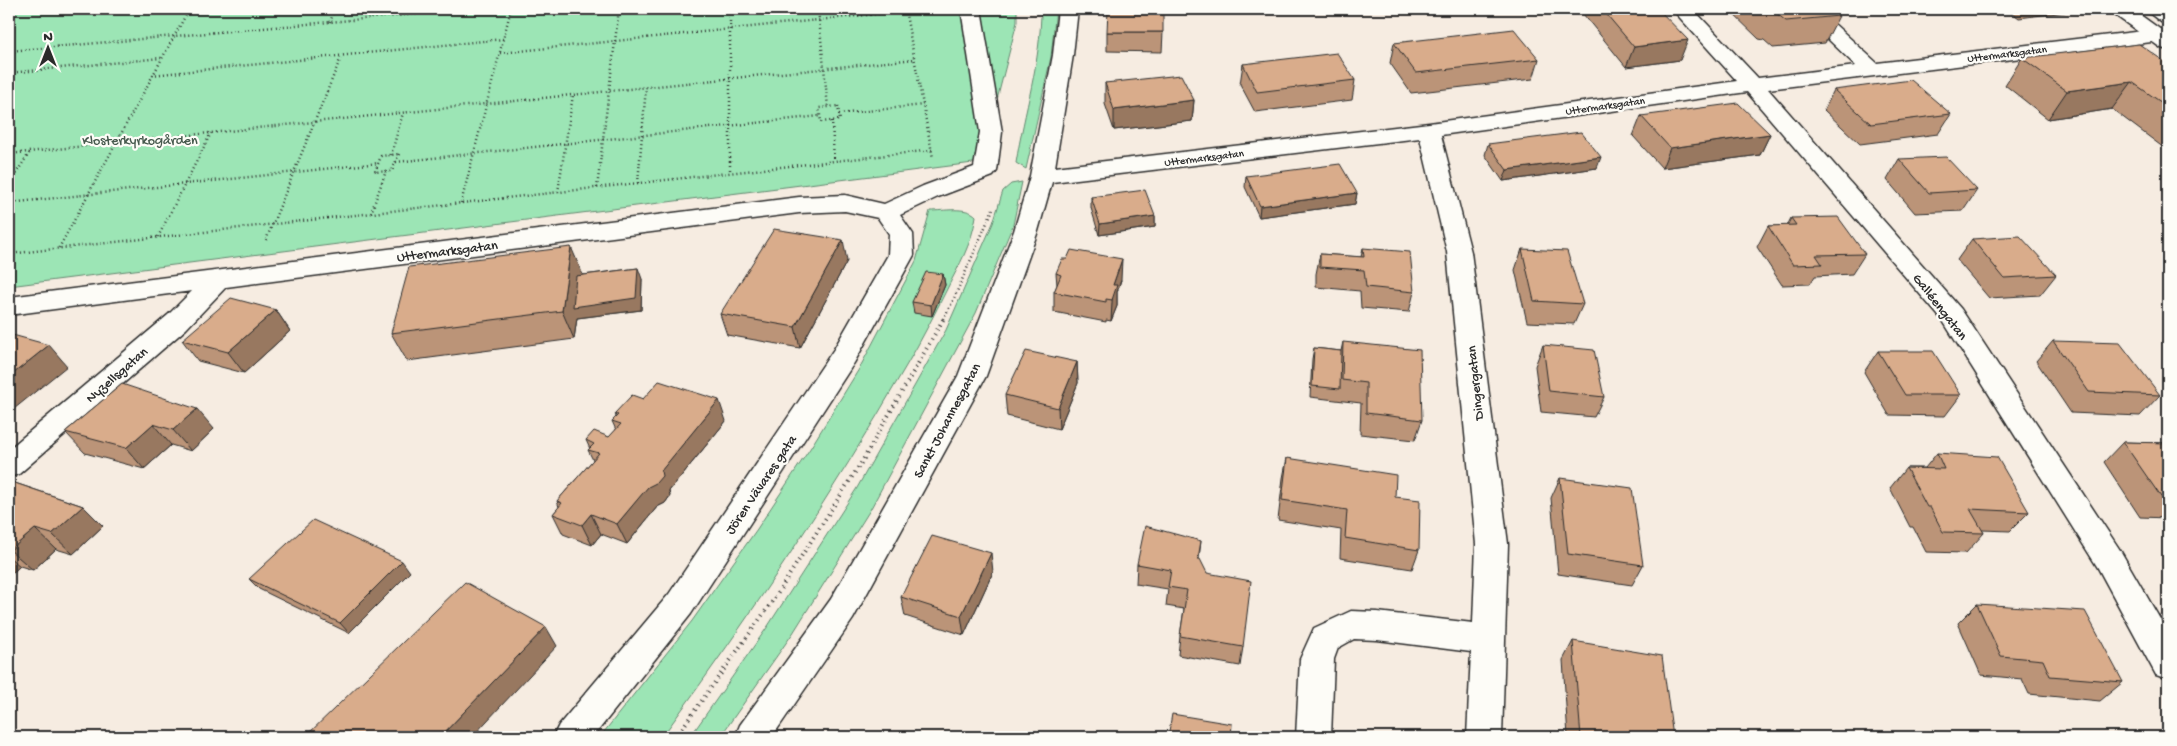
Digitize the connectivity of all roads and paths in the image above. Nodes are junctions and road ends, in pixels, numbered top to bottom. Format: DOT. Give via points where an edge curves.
graph roads {
  1 [pos="188,9"];
  2 [pos="335,9"];
  3 [pos="473,9"];
  4 [pos="511,9"];
  5 [pos="619,9"];
  6 [pos="730,9"];
  7 [pos="818,9"];
  8 [pos="971,9"];
  9 [pos="1068,9"];
  10 [pos="1682,9"];
  11 [pos="1807,9"];
  12 [pos="2119,9"];
  13 [pos="2154,9"];
  14 [pos="905,10"];
  15 [pos="2168,18"];
  16 [pos="819,20"];
  17 [pos="330,22"];
  18 [pos="731,29"];
  19 [pos="173,36"];
  20 [pos="2164,38"];
  21 [pos="503,39"];
  22 [pos="615,41"];
  23 [pos="16,50"];
  24 [pos="9,51"];
  25 [pos="500,53"];
  26 [pos="342,55"];
  27 [pos="161,58"];
  28 [pos="9,59"];
  29 [pos="915,60"];
  30 [pos="824,69"];
  31 [pos="1872,70"];
  32 [pos="9,73"];
  33 [pos="152,75"];
  34 [pos="731,79"];
  35 [pos="1752,85"];
  36 [pos="646,87"];
  37 [pos="610,91"];
  38 [pos="573,95"];
  39 [pos="486,104"];
  40 [pos="923,105"];
  41 [pos="828,107"];
  42 [pos="403,113"];
  43 [pos="839,114"];
  44 [pos="820,116"];
  45 [pos="832,121"];
  46 [pos="314,122"];
  47 [pos="730,126"];
  48 [pos="1429,130"];
  49 [pos="211,133"];
  50 [pos="642,135"];
  51 [pos="603,139"];
  52 [pos="116,143"];
  53 [pos="566,143"];
  54 [pos="932,150"];
  55 [pos="30,152"];
  56 [pos="474,153"];
  57 [pos="9,154"];
  58 [pos="391,155"];
  59 [pos="834,161"];
  60 [pos="396,162"];
  61 [pos="378,163"];
  62 [pos="386,171"];
  63 [pos="296,172"];
  64 [pos="730,173"];
  65 [pos="1042,176"];
  66 [pos="186,183"];
  67 [pos="638,183"];
  68 [pos="9,184"];
  69 [pos="597,188"];
  70 [pos="940,189"];
  71 [pos="558,192"];
  72 [pos="88,194"];
  73 [pos="9,203"];
  74 [pos="461,203"];
  75 [pos="995,204"];
  76 [pos="886,212"];
  77 [pos="371,213"];
  78 [pos="272,224"];
  79 [pos="158,237"];
  80 [pos="59,248"];
  81 [pos="263,248"];
  82 [pos="9,254"];
  83 [pos="220,278"];
  84 [pos="9,306"];
  85 [pos="9,466"];
  86 [pos="1488,640"];
  87 [pos="2168,664"];
  88 [pos="571,737"];
  89 [pos="676,737"];
  90 [pos="752,737"];
  91 [pos="1314,737"];
  92 [pos="1485,737"];
  1 -- 19 [label="path"];
  2 -- 17 [label="path"];
  3 -- 17 [label="path"];
  4 -- 21 [label="path"];
  5 -- 22 [label="path"];
  6 -- 18 [label="path"];
  7 -- 16 [label="path"];
  8 -- 70 [label="street" via="991,132 985,171"];
  9 -- 65 [label="street, Sankt Johannesgatan"];
  10 -- 35 [label="street, Galléengatan"];
  11 -- 31 [label="street"];
  12 -- 20 [label="street"];
  13 -- 15 [label="street"];
  14 -- 16 [label="path"];
  14 -- 29 [label="path"];
  16 -- 18 [label="path"];
  16 -- 30 [label="path"];
  17 -- 19 [label="path"];
  18 -- 22 [label="path"];
  18 -- 34 [label="path"];
  19 -- 23 [label="path"];
  19 -- 27 [label="path"];
  20 -- 31 [label="street, Uttermarksgatan"];
  21 -- 25 [label="path"];
  21 -- 26 [label="path"];
  22 -- 25 [label="path"];
  22 -- 37 [label="path"];
  23 -- 24 [label="path"];
  23 -- 28 [label="path"];
  25 -- 39 [label="path"];
  26 -- 33 [label="path"];
  26 -- 46 [label="path"];
  27 -- 32 [label="path"];
  27 -- 33 [label="path"];
  29 -- 30 [label="path"];
  29 -- 40 [label="path"];
  30 -- 34 [label="path"];
  30 -- 41 [label="path"];
  31 -- 35 [label="street, Uttermarksgatan"];
  33 -- 52 [label="path"];
  34 -- 36 [label="path"];
  34 -- 47 [label="path"];
  35 -- 48 [label="street, Uttermarksgatan"];
  35 -- 87 [label="street, Galléengatan" via="1952,316 2109,559"];
  36 -- 37 [label="path"];
  36 -- 50 [label="path"];
  37 -- 38 [label="path"];
  37 -- 51 [label="path"];
  38 -- 39 [label="path"];
  38 -- 53 [label="path"];
  39 -- 42 [label="path"];
  39 -- 56 [label="path"];
  40 -- 43 [label="path"];
  40 -- 54 [label="path"];
  41 -- 43 [label="path" via="838,106"];
  41 -- 44 [label="path" via="819,108"];
  42 -- 46 [label="path"];
  42 -- 58 [label="path"];
  43 -- 45 [label="path" via="840,120"];
  44 -- 45 [label="path" via="821,122"];
  44 -- 47 [label="path"];
  45 -- 59 [label="path"];
  46 -- 49 [label="path"];
  46 -- 63 [label="path"];
  47 -- 50 [label="path"];
  47 -- 64 [label="path"];
  48 -- 65 [label="street, Uttermarksgatan"];
  48 -- 86 [label="street, Dingergatan" via="1462,271 1492,544"];
  49 -- 52 [label="path"];
  49 -- 66 [label="path"];
  50 -- 51 [label="path"];
  50 -- 67 [label="path"];
  51 -- 53 [label="path"];
  51 -- 69 [label="path"];
  52 -- 55 [label="path"];
  52 -- 72 [label="path"];
  53 -- 56 [label="path"];
  53 -- 71 [label="path"];
  54 -- 59 [label="path"];
  54 -- 70 [label="path"];
  55 -- 57 [label="path"];
  55 -- 68 [label="path"];
  56 -- 60 [label="path"];
  56 -- 74 [label="path"];
  58 -- 60 [label="path" via="399,154"];
  58 -- 61 [label="path" via="382,156"];
  59 -- 64 [label="path"];
  60 -- 62 [label="path" via="392,171"];
  61 -- 62 [label="path" via="374,172"];
  61 -- 63 [label="path"];
  62 -- 77 [label="path"];
  63 -- 66 [label="path"];
  63 -- 78 [label="path"];
  64 -- 67 [label="path"];
  65 -- 90 [label="street, Sankt Johannesgatan" via="1026,231 972,376 842,609"];
  66 -- 72 [label="path"];
  66 -- 79 [label="path"];
  67 -- 69 [label="path"];
  69 -- 71 [label="path"];
  70 -- 76 [label="street" via="931,190"];
  71 -- 74 [label="path"];
  72 -- 73 [label="path"];
  72 -- 80 [label="path"];
  74 -- 77 [label="path"];
  75 -- 89 [label="path" via="952,303 863,460 774,599"];
  76 -- 83 [label="street, Uttermarksgatan" via="845,203 799,205"];
  76 -- 88 [label="street, Jören Vävares gata" via="901,234 902,255 844,356 680,604"];
  77 -- 78 [label="path"];
  78 -- 79 [label="path"];
  78 -- 81 [label="path"];
  79 -- 80 [label="path"];
  80 -- 82 [label="path"];
  83 -- 84 [label="street, Uttermarksgatan"];
  83 -- 85 [label="street, Nyzellsgatan" via="177,322"];
  86 -- 91 [label="street" via="1351,625 1326,638 1317,658"];
  86 -- 92 [label="street, Dingergatan"];
}
